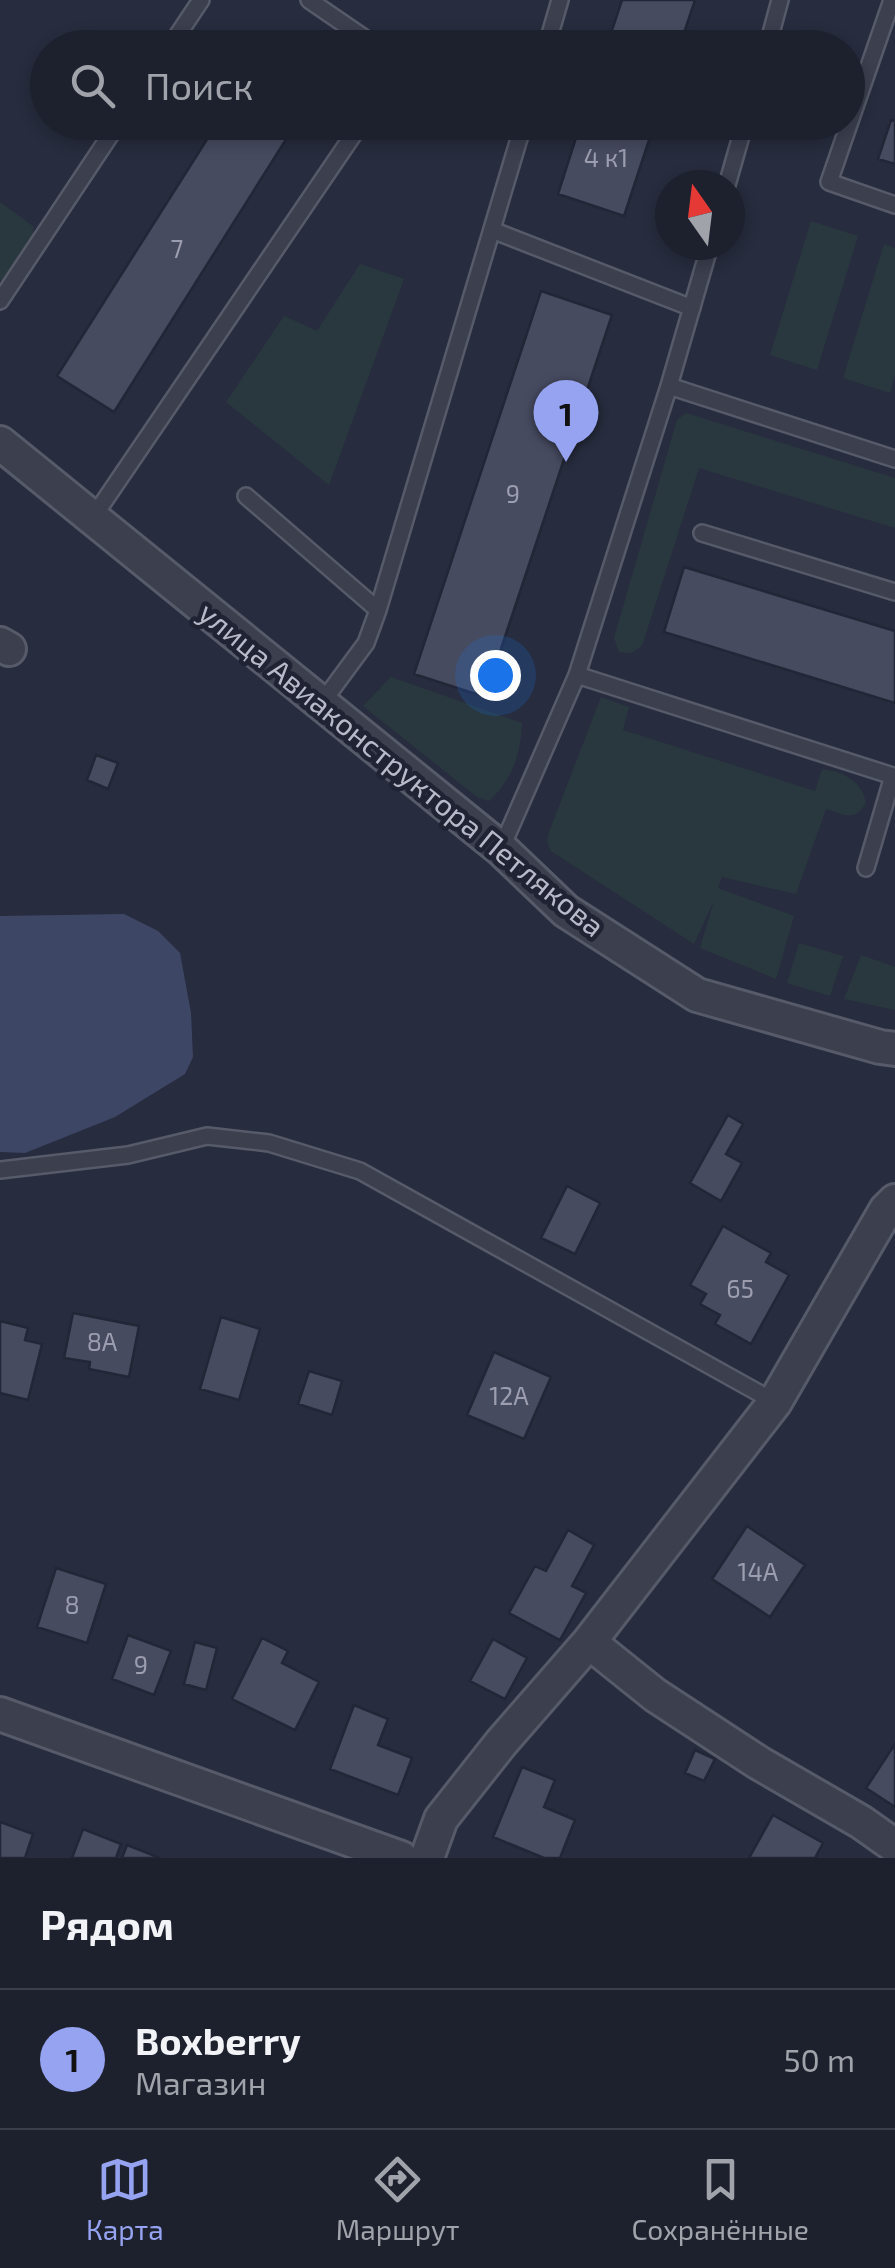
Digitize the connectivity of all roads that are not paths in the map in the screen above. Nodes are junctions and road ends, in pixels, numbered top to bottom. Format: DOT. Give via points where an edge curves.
graph roads {
  1 [pos="201,0"];
  2 [pos="309,0"];
  3 [pos="560,0"];
  4 [pos="780,0"];
  5 [pos="892,0"];
  6 [pos="181,30"];
  7 [pos="353,30"];
  8 [pos="551,30"];
  9 [pos="772,30"];
  10 [pos="865,78"];
  11 [pos="107,140"];
  12 [pos="350,140"];
  13 [pos="519,140"];
  14 [pos="740,140"];
  15 [pos="844,140"];
  16 [pos="731,170"];
  17 [pos="895,204"];
  18 [pos="492,230"];
  19 [pos="706,260"];
  20 [pos="0,302"];
  21 [pos="692,308"];
  22 [pos="669,386"];
  23 [pos="0,443"];
  24 [pos="895,459"];
  25 [pos="246,496"];
  26 [pos="92,519"];
  27 [pos="702,533"];
  28 [pos="895,592"];
  29 [pos="378,610"];
  30 [pos="577,675"];
  31 [pos="321,704"];
  32 [pos="500,849"];
  33 [pos="866,868"];
  34 [pos="895,1049"];
  35 [pos="0,1170"];
  36 [pos="895,1201"];
  37 [pos="775,1402"];
  38 [pos="589,1642"];
  39 [pos="0,1714"];
  40 [pos="895,1846"];
  41 [pos="401,1858"];
  42 [pos="427,1858"];
  1 -- 6 [label="lane"];
  2 -- 7 [label="lane"];
  3 -- 8 [label="lane"];
  4 -- 9 [label="lane"];
  5 -- 10 [label="lane"];
  11 -- 20 [label="lane"];
  12 -- 26 [label="lane"];
  13 -- 18 [label="lane"];
  14 -- 16 [label="lane"];
  15 -- 17 [label="lane" via="829,182"];
  18 -- 21 [label="lane"];
  18 -- 29 [label="lane"];
  19 -- 21 [label="lane"];
  21 -- 22 [label="lane"];
  22 -- 24 [label="lane"];
  22 -- 30 [label="lane"];
  23 -- 26 [label="street, улица Авиаконструктора Петлякова"];
  25 -- 29 [label="lane"];
  26 -- 31 [label="street, улица Авиаконструктора Петлякова"];
  27 -- 28 [label="lane"];
  29 -- 31 [label="lane" via="366,643"];
  30 -- 32 [label="lane"];
  30 -- 33 [label="lane" via="894,776"];
  31 -- 32 [label="street, улица Авиаконструктора Петлякова"];
  32 -- 34 [label="street, улица Авиаконструктора Петлякова" via="566,911 697,995"];
  35 -- 37 [label="lane" via="128,1155 207,1136 268,1143 360,1171"];
  36 -- 37 [label="street"];
  37 -- 38 [label="street"];
  38 -- 40 [label="street" via="655,1695"];
  38 -- 42 [label="street" via="442,1818"];
  39 -- 41 [label="street"];
}
